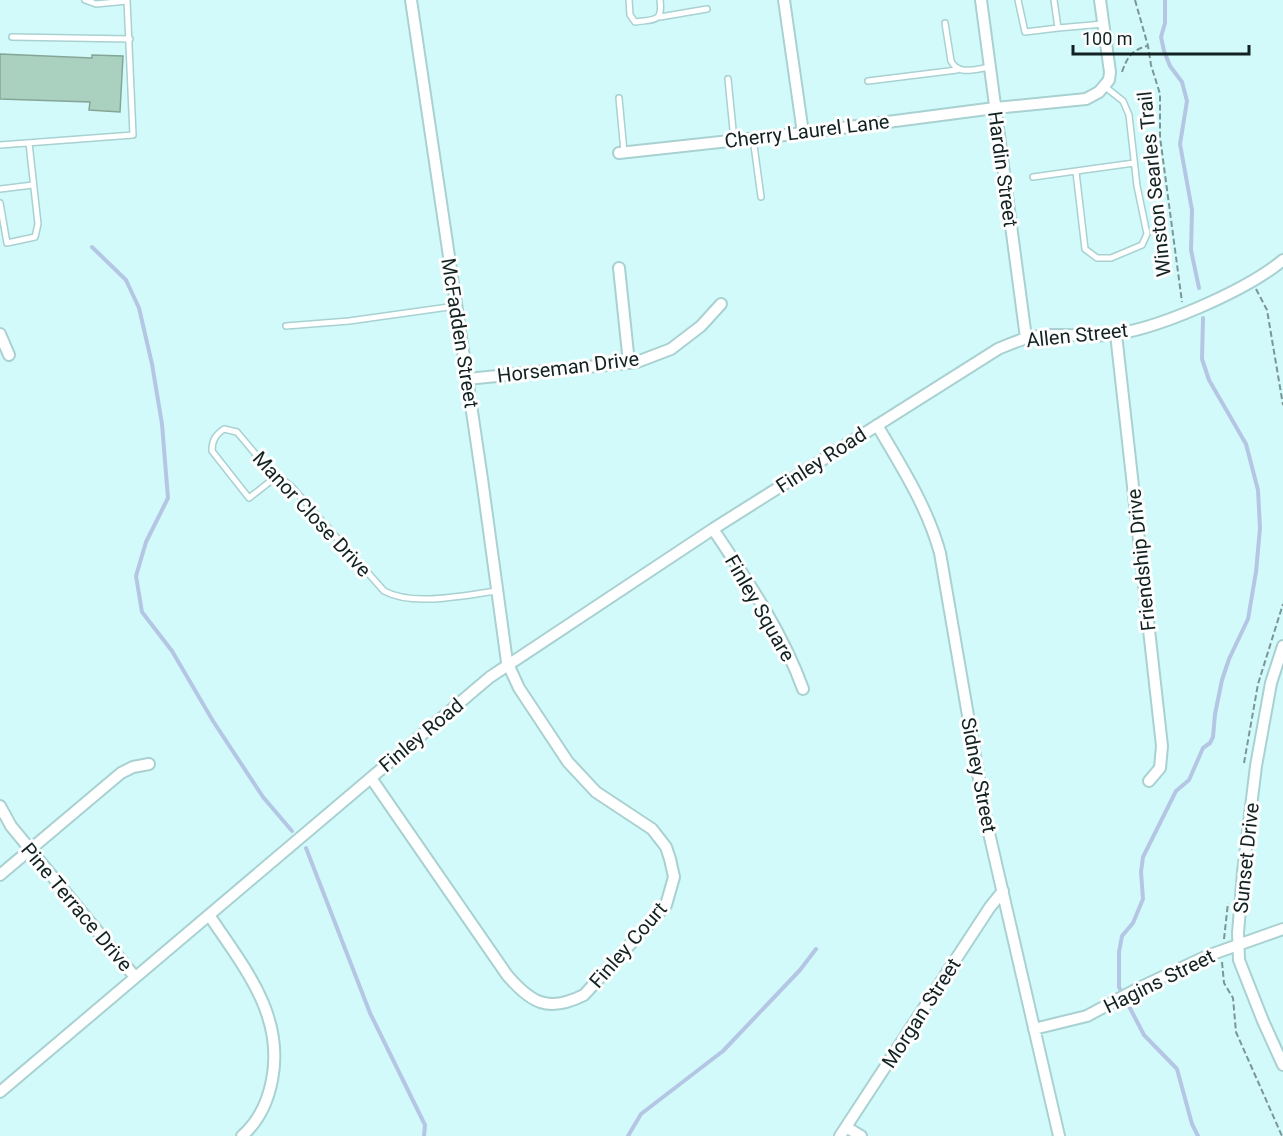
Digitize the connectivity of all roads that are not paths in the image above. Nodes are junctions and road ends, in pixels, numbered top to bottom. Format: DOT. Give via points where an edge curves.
graph roads {
  1 [pos="85,0"];
  2 [pos="411,0"];
  3 [pos="629,0"];
  4 [pos="660,0"];
  5 [pos="784,0"];
  6 [pos="981,0"];
  7 [pos="1018,0"];
  8 [pos="1054,0"];
  9 [pos="1100,0"];
  10 [pos="127,1"];
  11 [pos="706,9"];
  12 [pos="660,16"];
  13 [pos="945,23"];
  14 [pos="1104,24"];
  15 [pos="1058,28"];
  16 [pos="12,38"];
  17 [pos="130,39"];
  18 [pos="990,67"];
  19 [pos="957,70"];
  20 [pos="728,80"];
  21 [pos="868,81"];
  22 [pos="1104,86"];
  23 [pos="619,98"];
  24 [pos="995,108"];
  25 [pos="803,133"];
  26 [pos="753,138"];
  27 [pos="734,140"];
  28 [pos="30,142"];
  29 [pos="0,145"];
  30 [pos="622,152"];
  31 [pos="1134,163"];
  32 [pos="1076,172"];
  33 [pos="1033,177"];
  34 [pos="33,185"];
  35 [pos="0,189"];
  36 [pos="761,198"];
  37 [pos="0,203"];
  38 [pos="1283,260"];
  39 [pos="619,268"];
  40 [pos="721,304"];
  41 [pos="456,306"];
  42 [pos="286,326"];
  43 [pos="0,334"];
  44 [pos="1116,334"];
  45 [pos="1026,338"];
  46 [pos="9,355"];
  47 [pos="629,363"];
  48 [pos="467,379"];
  49 [pos="877,424"];
  50 [pos="277,476"];
  51 [pos="713,529"];
  52 [pos="497,591"];
  53 [pos="1283,646"];
  54 [pos="508,665"];
  55 [pos="803,689"];
  56 [pos="149,764"];
  57 [pos="370,778"];
  58 [pos="1149,781"];
  59 [pos="0,806"];
  60 [pos="30,850"];
  61 [pos="0,875"];
  62 [pos="1003,891"];
  63 [pos="209,915"];
  64 [pos="1283,929"];
  65 [pos="1240,943"];
  66 [pos="135,977"];
  67 [pos="1034,1029"];
  68 [pos="1283,1064"];
  69 [pos="0,1092"];
  70 [pos="843,1131"];
  71 [pos="242,1136"];
  72 [pos="861,1136"];
  73 [pos="1059,1136"];
  1 -- 10 [label="lane" via="96,4"];
  2 -- 41 [label="street, McFadden Street"];
  3 -- 12 [label="lane" via="635,22"];
  4 -- 12 [label="lane"];
  5 -- 25 [label="street"];
  6 -- 18 [label="street, Hardin Street"];
  7 -- 15 [label="lane" via="1025,32"];
  8 -- 15 [label="lane"];
  9 -- 14 [label="street"];
  10 -- 17 [label="lane"];
  11 -- 12 [label="lane"];
  13 -- 19 [label="lane" via="951,62"];
  14 -- 15 [label="lane"];
  14 -- 22 [label="street" via="1110,72"];
  16 -- 17 [label="lane"];
  17 -- 28 [label="lane" via="133,135"];
  18 -- 19 [label="lane"];
  18 -- 24 [label="street, Hardin Street"];
  19 -- 21 [label="lane"];
  20 -- 27 [label="lane"];
  22 -- 24 [label="street, Cherry Laurel Lane" via="1086,99"];
  22 -- 31 [label="lane" via="1123,101 1129,115"];
  23 -- 30 [label="lane"];
  24 -- 25 [label="street, Cherry Laurel Lane"];
  24 -- 45 [label="street, Hardin Street"];
  25 -- 26 [label="street, Cherry Laurel Lane"];
  26 -- 27 [label="street, Cherry Laurel Lane"];
  26 -- 36 [label="lane"];
  27 -- 30 [label="street, Cherry Laurel Lane"];
  28 -- 29 [label="lane"];
  28 -- 34 [label="lane"];
  31 -- 32 [label="lane"];
  31 -- 32 [label="lane" via="1147,234 1142,246 1111,258 1097,258 1085,249"];
  32 -- 33 [label="lane"];
  34 -- 35 [label="lane"];
  34 -- 37 [label="lane" via="38,224 35,237 7,243"];
  38 -- 44 [label="street, Allen Street" via="1251,282 1192,309"];
  39 -- 47 [label="street"];
  40 -- 47 [label="street, Horseman Drive" via="671,349"];
  41 -- 42 [label="lane"];
  41 -- 48 [label="street, McFadden Street"];
  43 -- 46 [label="street"];
  44 -- 45 [label="street, Allen Street"];
  44 -- 58 [label="street, Friendship Drive" via="1162,746 1160,768"];
  45 -- 49 [label="street, Allen Street" via="998,349"];
  47 -- 48 [label="street, Horseman Drive"];
  48 -- 52 [label="street, McFadden Street"];
  49 -- 51 [label="street, Finley Road"];
  49 -- 62 [label="street, Sidney Street" via="935,534 967,719"];
  50 -- 50 [label="lane, Manor Close Drive" via="237,432 224,429 212,444 212,451 249,498"];
  50 -- 52 [label="lane, Manor Close Drive" via="291,486 384,591 412,599"];
  51 -- 54 [label="street, Finley Road"];
  51 -- 55 [label="street, Finley Square" via="784,643"];
  52 -- 54 [label="street, McFadden Street"];
  53 -- 65 [label="street, Sunset Drive" via="1271,683 1256,766"];
  54 -- 57 [label="street, Finley Road"];
  54 -- 57 [label="street, Finley Court" via="568,762 596,792 652,829 666,846 670,859 674,877 666,905 584,995 555,1003 524,995"];
  56 -- 60 [label="street" via="121,772"];
  57 -- 63 [label="street, Finley Road"];
  59 -- 60 [label="street, Pine Terrace Drive"];
  60 -- 61 [label="street"];
  60 -- 66 [label="street, Pine Terrace Drive"];
  62 -- 67 [label="street, Sidney Street"];
  62 -- 70 [label="street, Morgan Street"];
  63 -- 66 [label="street, Finley Road"];
  63 -- 71 [label="street" via="264,1002 273,1028 275,1063 270,1091"];
  64 -- 65 [label="street, Hagins Street"];
  65 -- 67 [label="street, Hagins Street" via="1170,973 1087,1016"];
  65 -- 68 [label="street, Sunset Drive" via="1239,960"];
  66 -- 69 [label="street, Finley Road"];
  67 -- 73 [label="street, Sidney Street"];
  70 -- 72 [label="street"];
}
